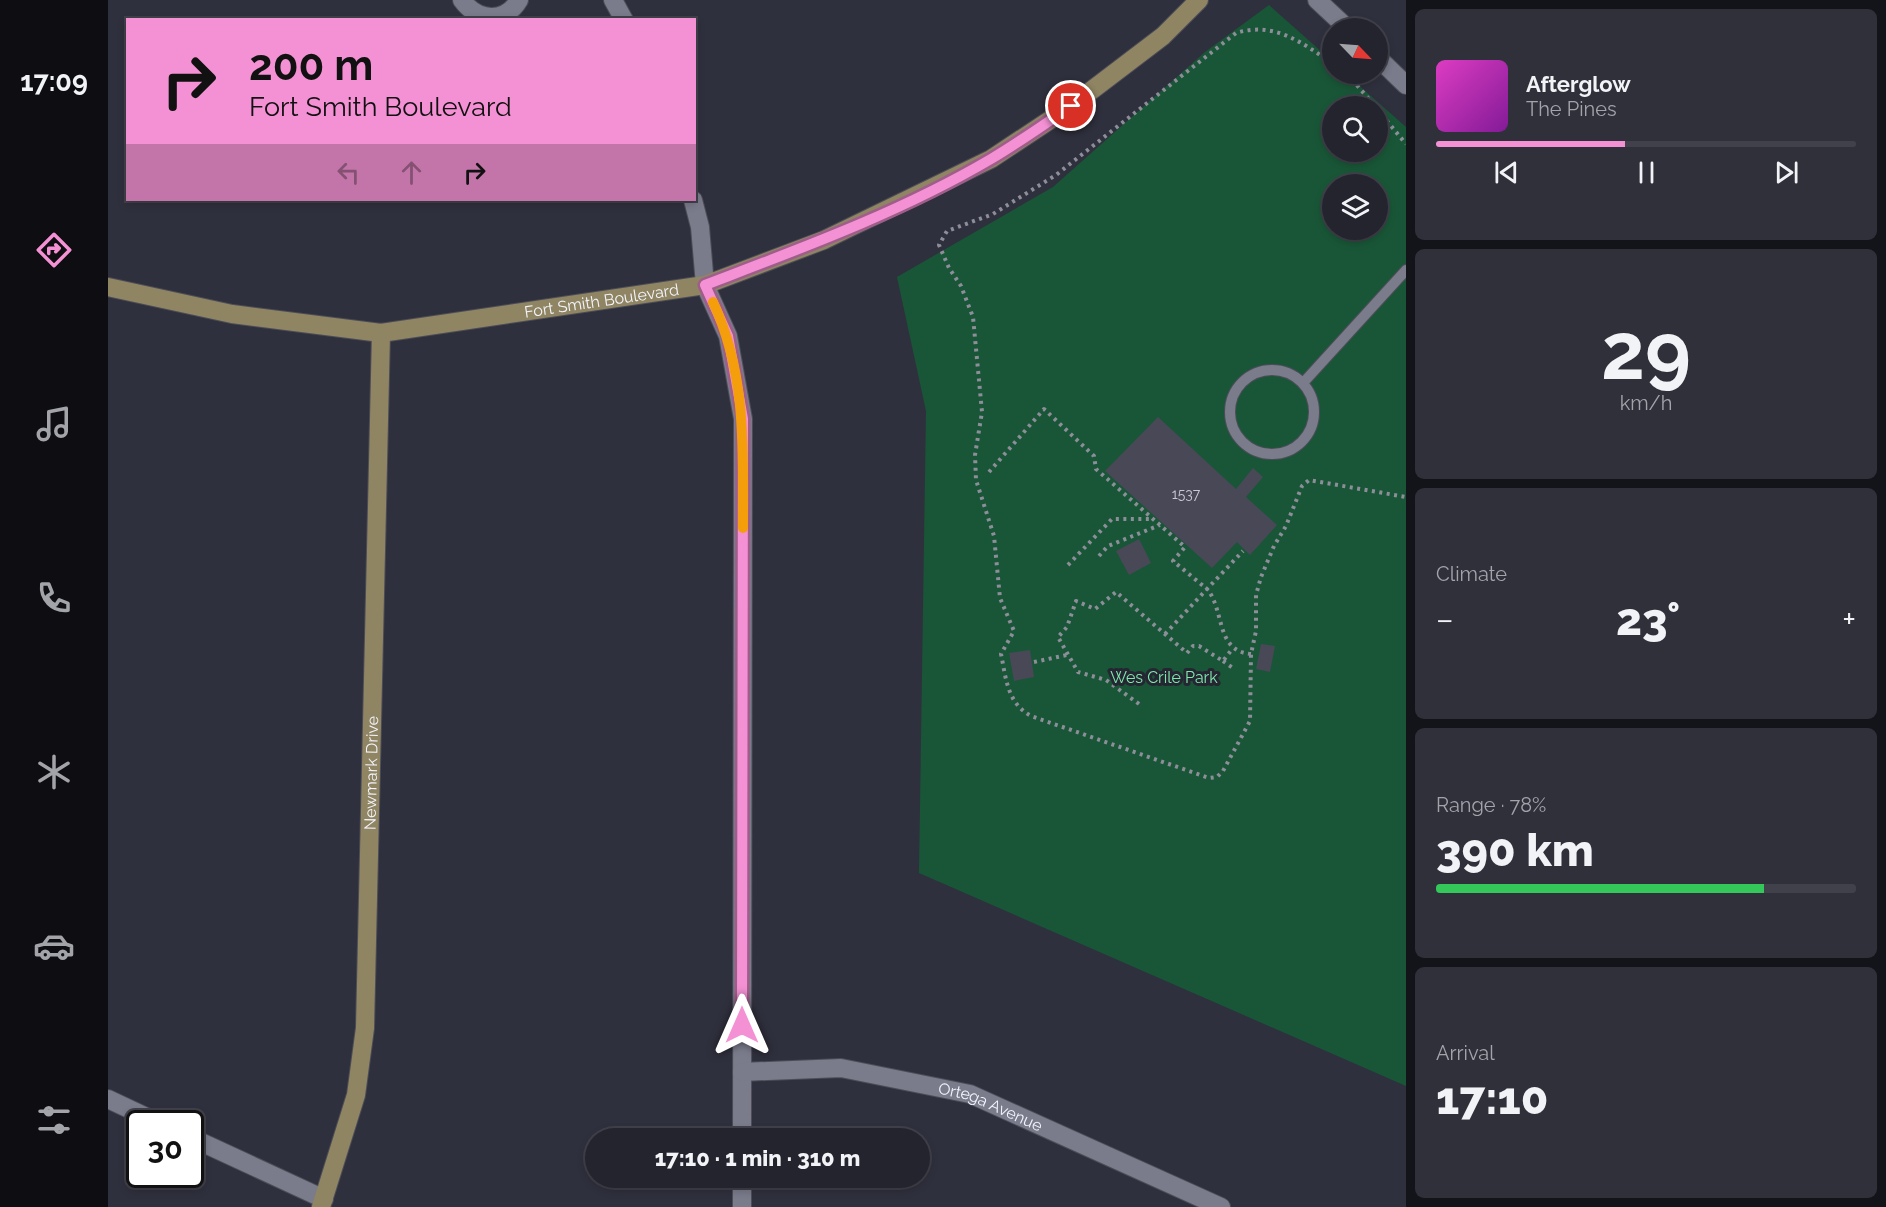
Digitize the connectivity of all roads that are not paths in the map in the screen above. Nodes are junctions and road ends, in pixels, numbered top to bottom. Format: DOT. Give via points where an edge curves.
graph roads {
  1 [pos="462,0"];
  2 [pos="519,0"];
  3 [pos="613,0"];
  4 [pos="1199,0"];
  5 [pos="1317,0"];
  6 [pos="623,18"];
  7 [pos="1336,18"];
  8 [pos="1388,68"];
  9 [pos="1406,85"];
  10 [pos="693,201"];
  11 [pos="1406,270"];
  12 [pos="705,285"];
  13 [pos="108,286"];
  14 [pos="381,333"];
  15 [pos="1303,383"];
  16 [pos="742,1072"];
  17 [pos="108,1099"];
  18 [pos="131,1110"];
  19 [pos="742,1128"];
  20 [pos="204,1144"];
  21 [pos="742,1188"];
  22 [pos="322,1203"];
  23 [pos="742,1207"];
  24 [pos="1221,1207"];
  1 -- 2 [label="street" via="469,10 492,18 505,15"];
  3 -- 6 [label="street"];
  4 -- 12 [label="street, Fort Smith Boulevard" via="1163,36 1071,106 991,159 824,240"];
  5 -- 7 [label="street"];
  8 -- 9 [label="street"];
  10 -- 12 [label="street" via="700,227"];
  11 -- 15 [label="lane"];
  12 -- 14 [label="street, Fort Smith Boulevard"];
  12 -- 16 [label="street" via="728,336 743,419"];
  13 -- 14 [label="street, Fort Smith Boulevard" via="232,314"];
  14 -- 22 [label="street, Newmark Drive" via="365,1028 356,1095"];
  15 -- 15 [label="lane" via="1292,374 1271,370 1250,375 1239,385 1229,412 1240,439 1265,454 1278,454 1301,442 1313,420 1312,400"];
  16 -- 19 [label="street"];
  16 -- 24 [label="street, Ortega Avenue" via="841,1068 970,1094"];
  17 -- 18 [label="street"];
  20 -- 22 [label="street"];
  21 -- 23 [label="street"];
}
